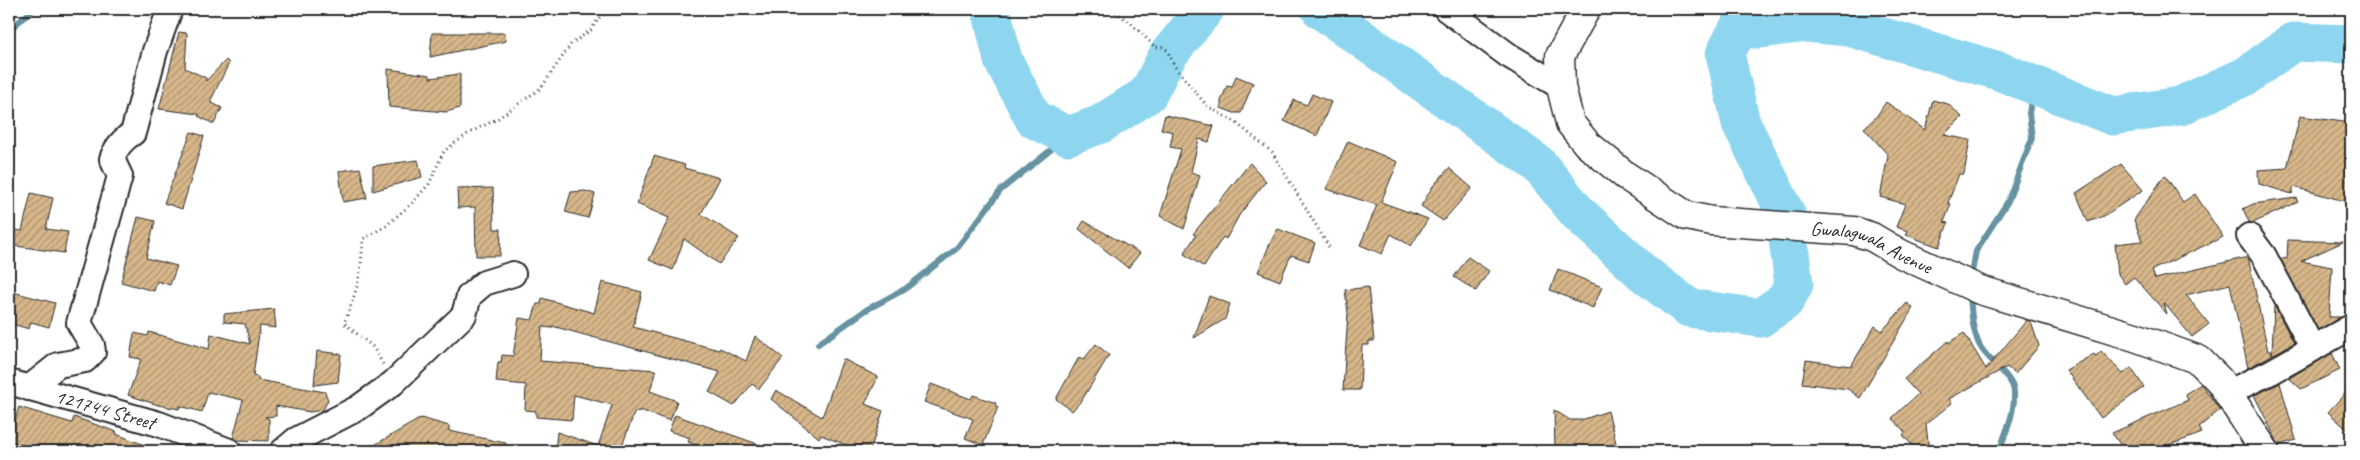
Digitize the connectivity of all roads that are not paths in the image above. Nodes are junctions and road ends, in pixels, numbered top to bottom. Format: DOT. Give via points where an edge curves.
graph roads {
  1 [pos="170,9"];
  2 [pos="1446,9"];
  3 [pos="1586,9"];
  4 [pos="1561,87"];
  5 [pos="2249,236"];
  6 [pos="513,274"];
  7 [pos="2351,327"];
  8 [pos="2313,349"];
  9 [pos="19,385"];
  10 [pos="2227,393"];
  11 [pos="229,451"];
  12 [pos="283,451"];
  13 [pos="2265,451"];
  1 -- 9 [label="street" via="133,133 115,149 112,159 120,176 79,323 93,352 85,360 58,365"];
  2 -- 4 [label="street" via="1508,55"];
  3 -- 4 [label="street, Gwalagwala Avenue" via="1560,56"];
  4 -- 10 [label="street, Gwalagwala Avenue" via="1570,123 1587,144 1626,176 1687,216 1712,221 1854,231 1980,290 2199,360 2210,369"];
  5 -- 8 [label="street" via="2264,256"];
  6 -- 12 [label="street" via="484,283 469,296 464,315 393,383 358,408 296,440"];
  7 -- 8 [label="street"];
  8 -- 10 [label="street"];
  9 -- 11 [label="street, 121744 Street" via="159,424"];
  10 -- 13 [label="street, Gwalagwala Avenue"];
}
